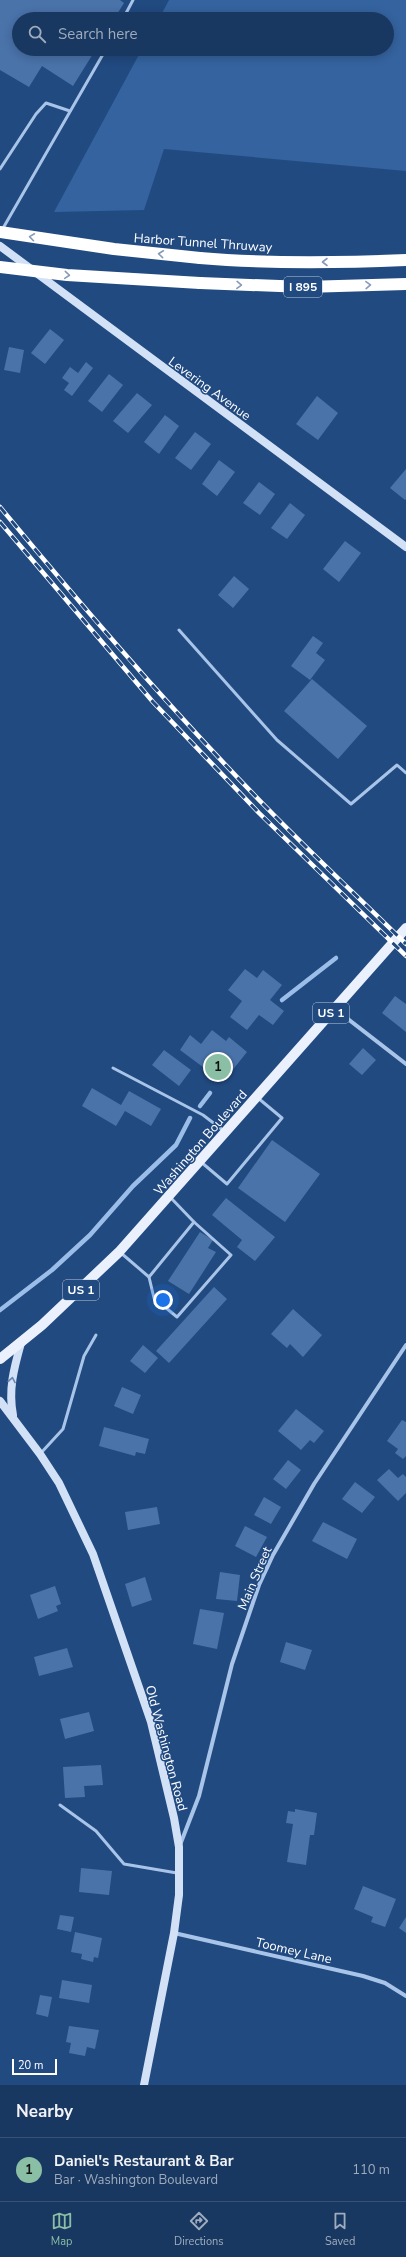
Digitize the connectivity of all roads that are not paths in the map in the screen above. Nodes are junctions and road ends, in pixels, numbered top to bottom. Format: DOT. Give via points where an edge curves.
graph roads {
  1 [pos="134,0"];
  2 [pos="127,12"];
  3 [pos="102,56"];
  4 [pos="70,111"];
  5 [pos="0,169"];
  6 [pos="0,233"];
  7 [pos="0,246"];
  8 [pos="406,260"];
  9 [pos="0,267"];
  10 [pos="406,284"];
  11 [pos="406,547"];
  12 [pos="179,630"];
  13 [pos="406,773"];
  14 [pos="406,928"];
  15 [pos="335,1009"];
  16 [pos="406,1064"];
  17 [pos="113,1068"];
  18 [pos="257,1097"];
  19 [pos="226,1132"];
  20 [pos="200,1162"];
  21 [pos="169,1197"];
  22 [pos="194,1222"];
  23 [pos="119,1252"];
  24 [pos="149,1277"];
  25 [pos="96,1335"];
  26 [pos="21,1343"];
  27 [pos="406,1345"];
  28 [pos="0,1359"];
  29 [pos="0,1401"];
  30 [pos="14,1418"];
  31 [pos="40,1454"];
  32 [pos="60,1805"];
  33 [pos="179,1846"];
  34 [pos="179,1874"];
  35 [pos="174,1933"];
  36 [pos="406,1996"];
  37 [pos="144,2085"];
  1 -- 2 [label="lane"];
  3 -- 4 [label="lane"];
  4 -- 5 [label="lane" via="46,103"];
  4 -- 6 [label="lane"];
  8 -- 6 [label="highway, Harbor Tunnel Thruway / I 895, one-way, bridge" via="274,262 200,258"];
  7 -- 11 [label="street, Levering Avenue"];
  9 -- 10 [label="highway, I 895, one-way, bridge" via="67,275 200,283 305,287"];
  12 -- 13 [label="lane" via="277,740 351,804 397,765"];
  14 -- 15 [label="main road, Washington Boulevard / US 1"];
  15 -- 16 [label="street"];
  15 -- 18 [label="main road, Washington Boulevard / US 1"];
  17 -- 19 [label="lane" via="203,1115"];
  18 -- 19 [label="main road, Washington Boulevard / US 1"];
  18 -- 20 [label="lane" via="282,1118 228,1184"];
  19 -- 20 [label="main road, Washington Boulevard / US 1"];
  20 -- 21 [label="main road, Washington Boulevard / US 1"];
  21 -- 22 [label="lane"];
  21 -- 23 [label="main road, Washington Boulevard / US 1"];
  22 -- 24 [label="lane"];
  22 -- 24 [label="lane" via="231,1254 177,1317 154,1298"];
  23 -- 24 [label="lane"];
  23 -- 26 [label="main road, Washington Boulevard / US 1"];
  25 -- 31 [label="lane" via="84,1356 63,1429"];
  26 -- 28 [label="main road, Washington Boulevard / US 1"];
  30 -- 26 [label="street, Old Washington Road, one-way" via="10,1401 11,1383"];
  27 -- 33 [label="street, Main Street" via="314,1484 273,1555 259,1585 232,1664 199,1796"];
  29 -- 30 [label="street, Old Washington Road"];
  30 -- 31 [label="street, Old Washington Road"];
  31 -- 33 [label="street, Old Washington Road" via="80,1523 108,1596 151,1722"];
  32 -- 34 [label="lane" via="96,1831 124,1864"];
  33 -- 34 [label="street, Old Washington Road"];
  34 -- 35 [label="street, Old Washington Road"];
  35 -- 36 [label="street, Toomey Lane" via="363,1976 385,1983"];
  35 -- 37 [label="street, Old Washington Road"];
}
